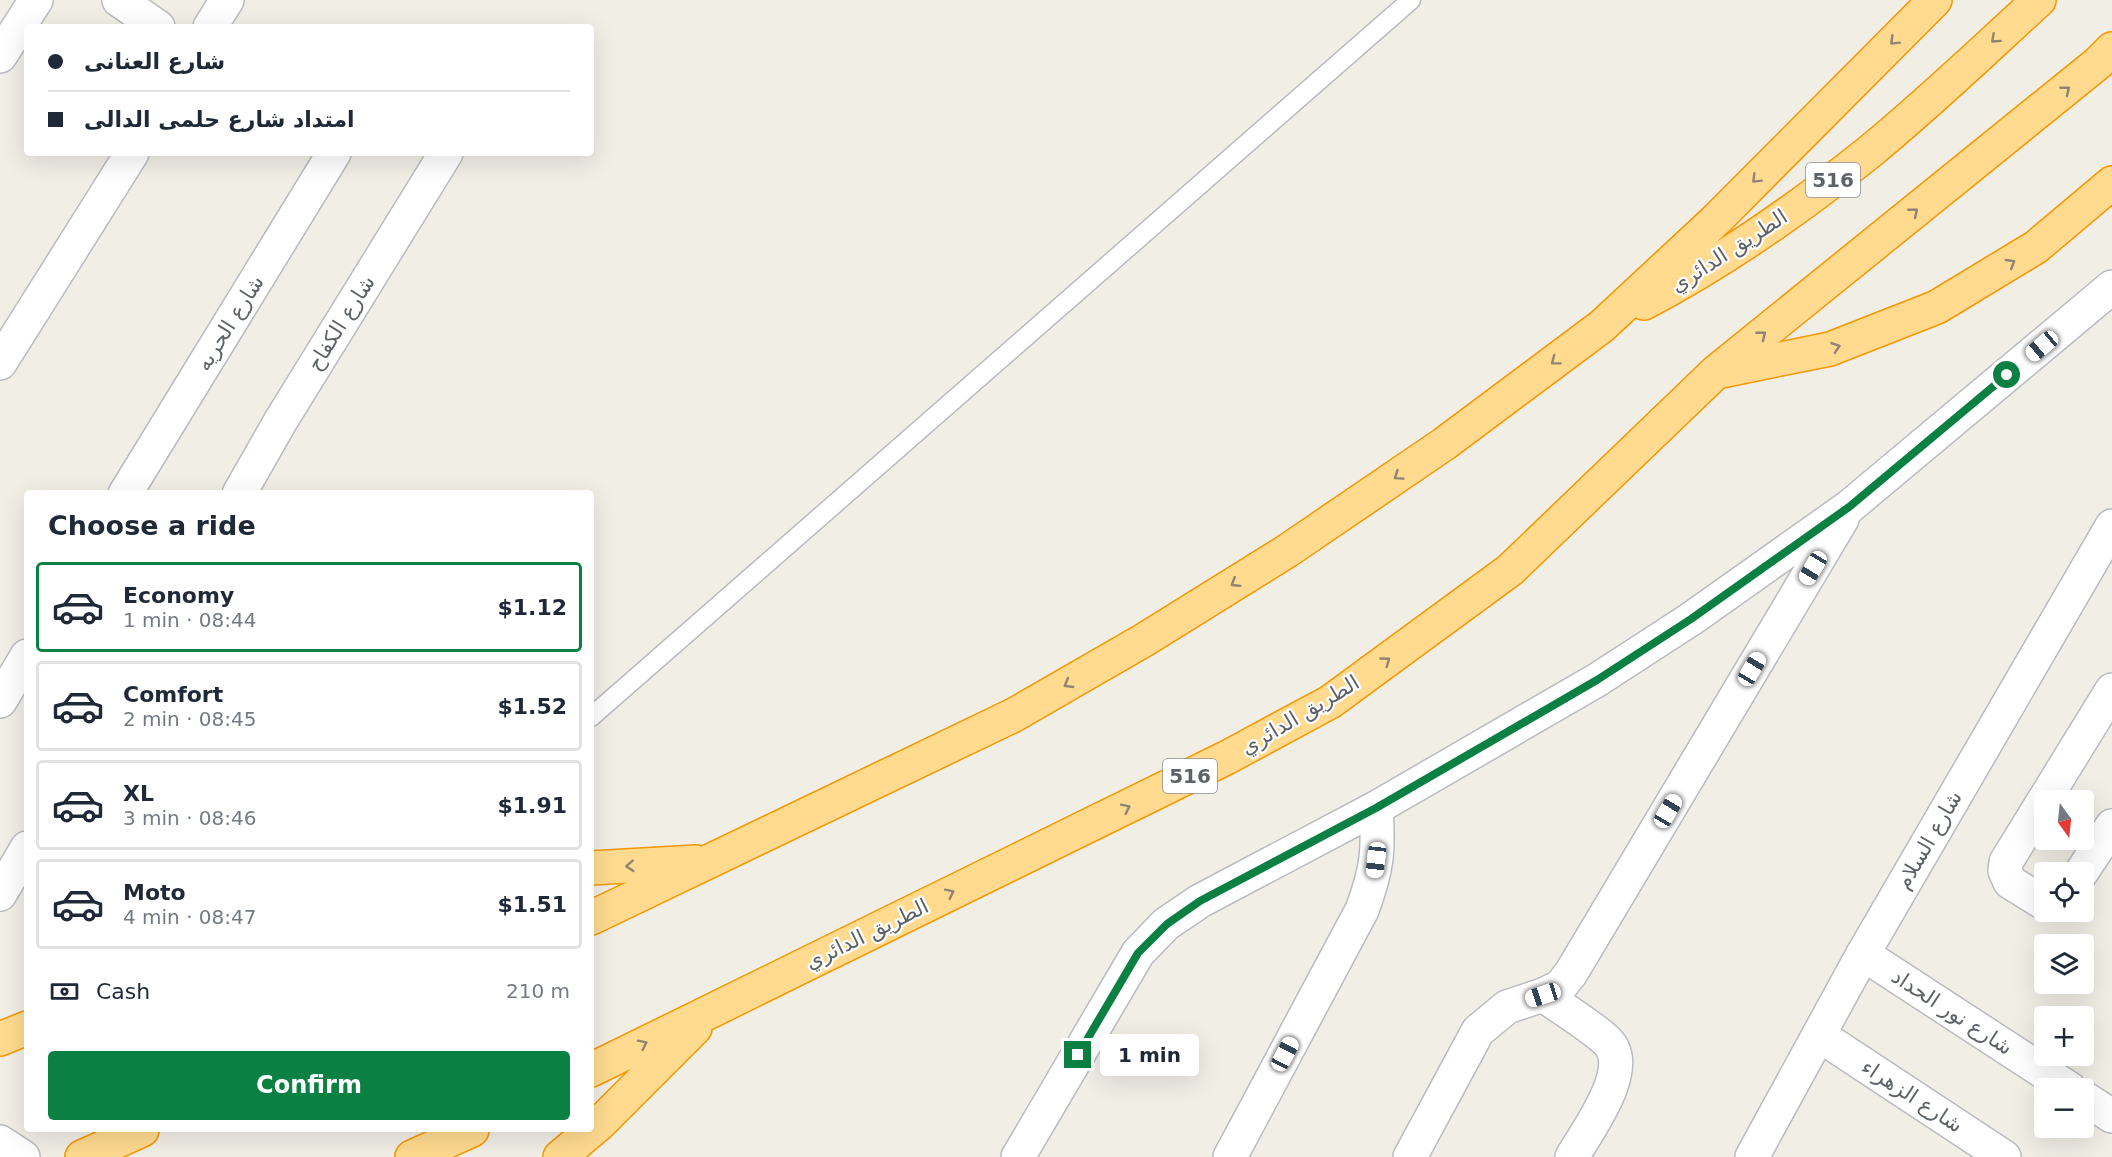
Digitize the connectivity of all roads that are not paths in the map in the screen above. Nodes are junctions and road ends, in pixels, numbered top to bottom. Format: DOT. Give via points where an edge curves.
graph roads {
  1 [pos="36,0"];
  2 [pos="118,0"];
  3 [pos="227,0"];
  4 [pos="1411,0"];
  5 [pos="1935,0"];
  6 [pos="2039,0"];
  7 [pos="154,24"];
  8 [pos="212,24"];
  9 [pos="0,56"];
  10 [pos="2105,56"];
  11 [pos="130,156"];
  12 [pos="332,156"];
  13 [pos="444,156"];
  14 [pos="2112,183"];
  15 [pos="2112,287"];
  16 [pos="1602,326"];
  17 [pos="0,363"];
  18 [pos="1717,371"];
  19 [pos="127,490"];
  20 [pos="241,490"];
  21 [pos="1849,507"];
  22 [pos="2112,526"];
  23 [pos="24,661"];
  24 [pos="2112,690"];
  25 [pos="0,701"];
  26 [pos="594,714"];
  27 [pos="1376,808"];
  28 [pos="2112,825"];
  29 [pos="24,853"];
  30 [pos="710,861"];
  31 [pos="2087,862"];
  32 [pos="594,868"];
  33 [pos="0,894"];
  34 [pos="2034,897"];
  35 [pos="594,917"];
  36 [pos="1863,954"];
  37 [pos="1543,995"];
  38 [pos="714,1009"];
  39 [pos="24,1029"];
  40 [pos="1819,1035"];
  41 [pos="0,1039"];
  42 [pos="594,1069"];
  43 [pos="2053,1078"];
  44 [pos="2094,1104"];
  45 [pos="2112,1116"];
  46 [pos="594,1128"];
  47 [pos="138,1132"];
  48 [pos="466,1132"];
  49 [pos="590,1132"];
  50 [pos="0,1142"];
  51 [pos="23,1157"];
  52 [pos="82,1157"];
  53 [pos="412,1157"];
  54 [pos="560,1157"];
  55 [pos="1018,1157"];
  56 [pos="1230,1157"];
  57 [pos="1410,1157"];
  58 [pos="1572,1157"];
  59 [pos="1752,1157"];
  60 [pos="2004,1157"];
  1 -- 9 [label="street"];
  2 -- 7 [label="street"];
  3 -- 8 [label="street"];
  4 -- 26 [label="lane"];
  5 -- 16 [label="highway, الطريق الدائري / 516, one-way" via="1717,219"];
  6 -- 16 [label="highway, الطريق الدائري / 516, one-way" via="1869,152 1806,201 1741,246"];
  18 -- 10 [label="highway, الطريق الدائري / 516, one-way"];
  11 -- 17 [label="street"];
  12 -- 19 [label="street, شارع الحريه"];
  13 -- 20 [label="street, شارع الكفاح"];
  18 -- 14 [label="highway, one-way" via="1830,350 1937,307 2036,247"];
  15 -- 21 [label="street"];
  16 -- 30 [label="highway, الطريق الدائري / 516, one-way" via="1444,444 1287,551 1144,640 1014,715"];
  38 -- 18 [label="highway, الطريق الدائري / 516, one-way" via="1226,758 1330,702 1510,570"];
  21 -- 27 [label="street" via="1597,680"];
  21 -- 37 [label="street" via="1571,973 1560,987"];
  22 -- 36 [label="street, شارع السلام"];
  23 -- 25 [label="street"];
  24 -- 34 [label="street" via="2006,862 2004,871 2010,882"];
  27 -- 55 [label="street" via="1200,901 1167,924 1138,953"];
  27 -- 56 [label="street" via="1379,842 1374,878 1362,910"];
  28 -- 31 [label="street"];
  29 -- 33 [label="street"];
  30 -- 32 [label="highway, one-way"];
  30 -- 35 [label="highway, الطريق الدائري / 516"];
  36 -- 40 [label="street, شارع السلام"];
  36 -- 43 [label="street, شارع نور الحداد"];
  37 -- 57 [label="street" via="1507,1007 1479,1031"];
  37 -- 58 [label="street" via="1609,1042 1617,1064 1612,1087"];
  42 -- 38 [label="highway, الطريق الدائري / 516, one-way"];
  38 -- 46 [label="highway"];
  39 -- 41 [label="highway"];
  40 -- 59 [label="street, شارع السلام"];
  40 -- 60 [label="street, شارع الزهراء"];
  44 -- 45 [label="street"];
  47 -- 52 [label="highway"];
  48 -- 53 [label="highway"];
  49 -- 54 [label="highway"];
  50 -- 51 [label="street"];
}
